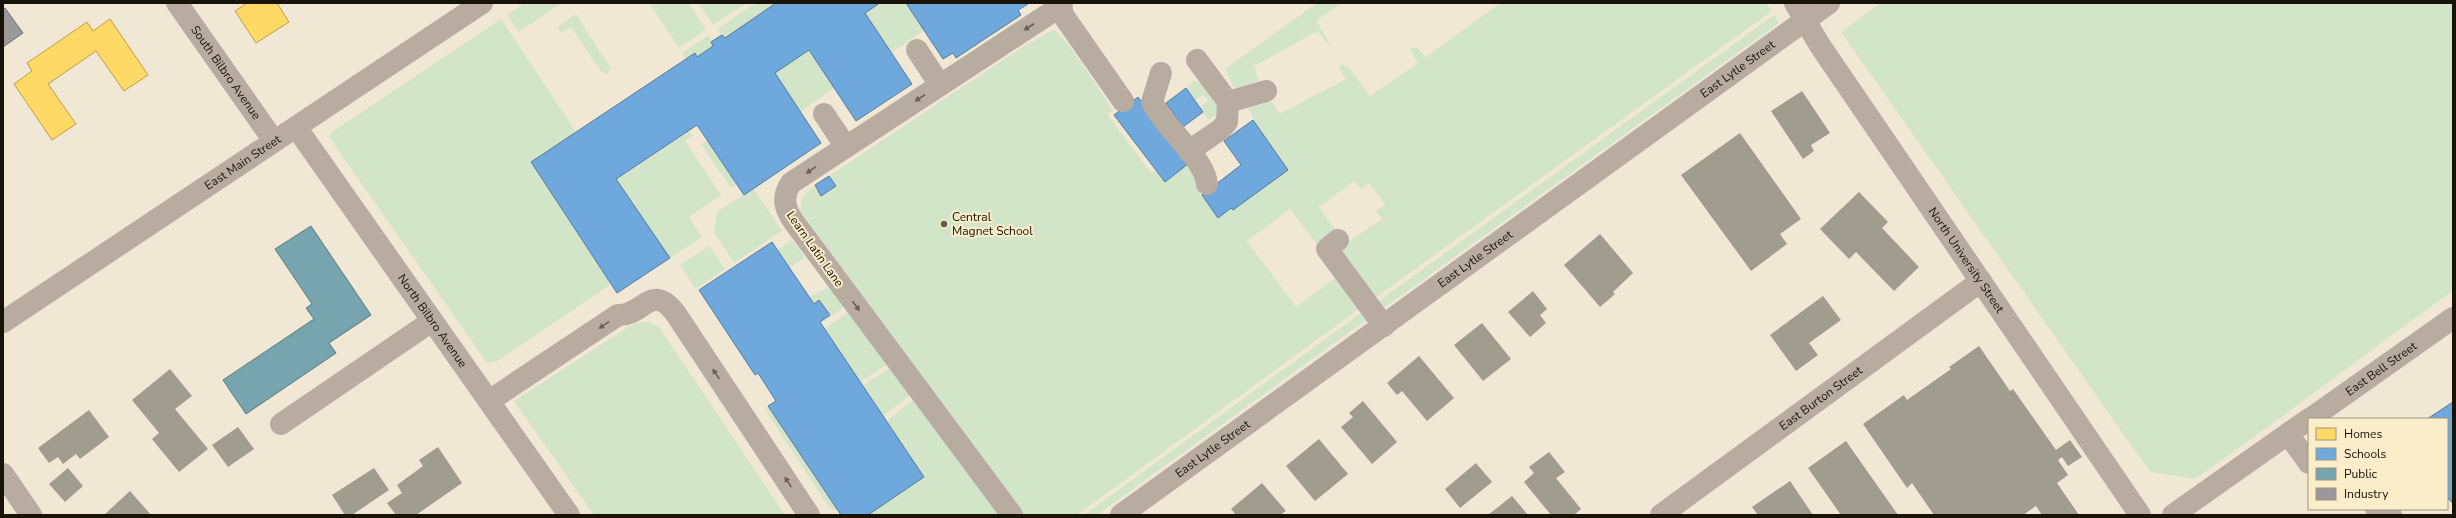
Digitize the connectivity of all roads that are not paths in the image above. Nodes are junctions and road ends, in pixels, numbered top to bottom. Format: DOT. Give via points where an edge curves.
graph roads {
  1 [pos="177,3"];
  2 [pos="482,3"];
  3 [pos="1829,3"];
  4 [pos="1062,4"];
  5 [pos="1800,11"];
  6 [pos="917,50"];
  7 [pos="1197,60"];
  8 [pos="1161,73"];
  9 [pos="940,85"];
  10 [pos="1266,91"];
  11 [pos="1123,101"];
  12 [pos="1234,110"];
  13 [pos="824,114"];
  14 [pos="296,127"];
  15 [pos="274,141"];
  16 [pos="846,147"];
  17 [pos="1189,151"];
  18 [pos="1207,184"];
  19 [pos="1338,240"];
  20 [pos="1981,281"];
  21 [pos="2453,318"];
  22 [pos="432,321"];
  23 [pos="3,322"];
  24 [pos="1384,326"];
  25 [pos="489,401"];
  26 [pos="2310,418"];
  27 [pos="2308,420"];
  28 [pos="281,424"];
  29 [pos="2288,434"];
  30 [pos="2308,462"];
  31 [pos="3,474"];
  32 [pos="2378,510"];
  33 [pos="31,515"];
  34 [pos="569,515"];
  35 [pos="809,515"];
  36 [pos="1012,515"];
  37 [pos="1122,515"];
  38 [pos="1661,515"];
  39 [pos="2140,515"];
  40 [pos="2173,515"];
  41 [pos="2391,515"];
  1 -- 15 [label="street, South Bilbro Avenue"];
  2 -- 14 [label="street, East Main Street"];
  3 -- 5 [label="street, East Lytle Street"];
  4 -- 9 [label="street, Learn Latin Lane, one-way"];
  4 -- 11 [label="street" via="1063,16"];
  5 -- 20 [label="street, North University Street" via="1819,44"];
  5 -- 24 [label="street, East Lytle Street"];
  6 -- 9 [label="street"];
  7 -- 12 [label="street"];
  8 -- 17 [label="street" via="1152,102 1169,129"];
  9 -- 16 [label="street, Learn Latin Lane, one-way"];
  10 -- 12 [label="street"];
  12 -- 17 [label="street" via="1221,129"];
  13 -- 16 [label="street"];
  14 -- 15 [label="street, East Main Street"];
  14 -- 22 [label="street, North Bilbro Avenue"];
  15 -- 23 [label="street, East Main Street"];
  16 -- 36 [label="street, Learn Latin Lane, one-way" via="790,183 784,198 786,210"];
  17 -- 18 [label="street" via="1206,174"];
  19 -- 24 [label="street" via="1327,249"];
  20 -- 38 [label="street, East Burton Street"];
  20 -- 39 [label="street, North University Street"];
  21 -- 26 [label="street, East Bell Street"];
  22 -- 25 [label="street, North Bilbro Avenue"];
  22 -- 28 [label="street"];
  24 -- 37 [label="street, East Lytle Street"];
  25 -- 34 [label="street, North Bilbro Avenue"];
  35 -- 25 [label="street, one-way" via="676,314 665,302 656,299 643,303 626,315 618,315"];
  27 -- 29 [label="street, East Bell Street"];
  29 -- 30 [label="street"];
  29 -- 40 [label="street, East Bell Street"];
  31 -- 33 [label="street"];
  32 -- 41 [label="street"];
}
